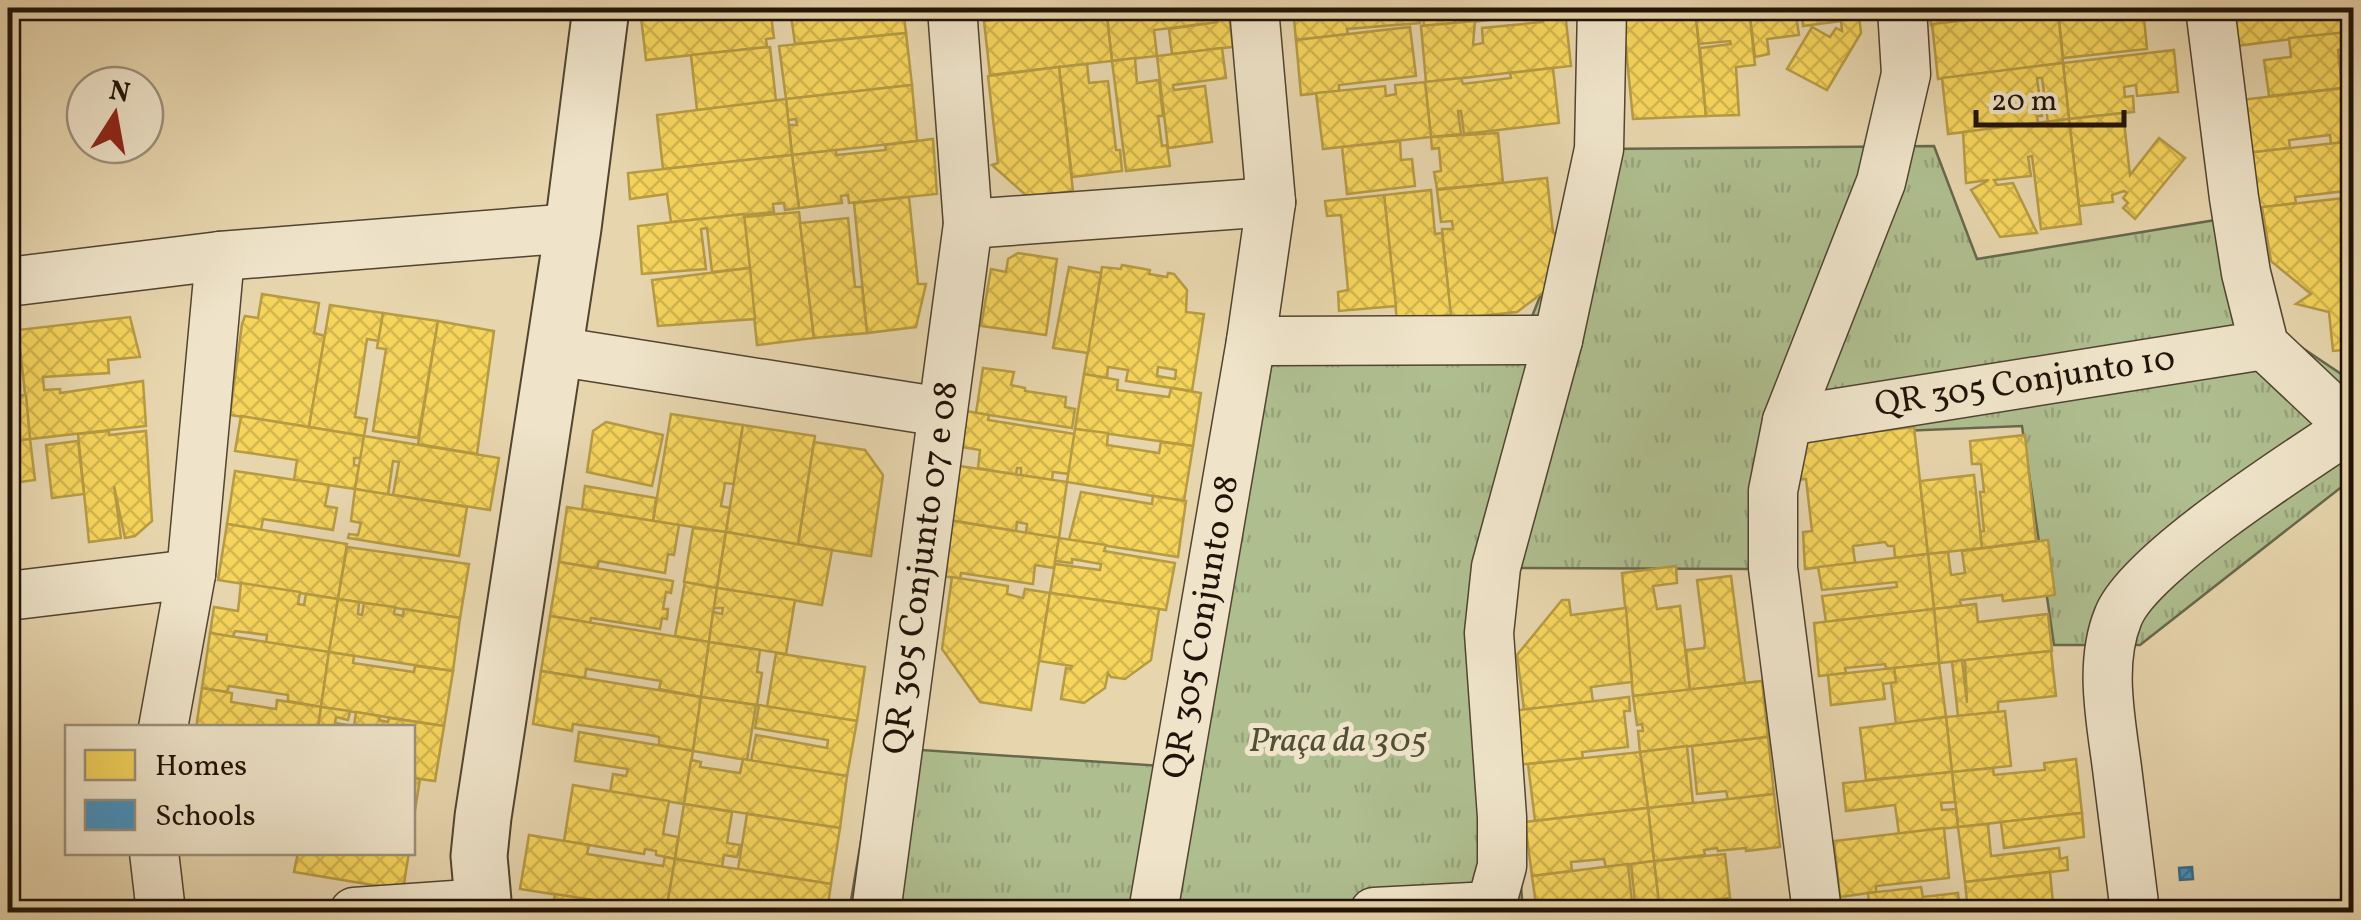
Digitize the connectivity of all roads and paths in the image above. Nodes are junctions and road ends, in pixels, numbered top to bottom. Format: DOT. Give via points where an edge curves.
graph roads {
  1 [pos="601,8"];
  2 [pos="952,8"];
  3 [pos="1254,8"];
  4 [pos="1602,8"];
  5 [pos="1902,8"];
  6 [pos="2210,8"];
  7 [pos="1271,202"];
  8 [pos="968,224"];
  9 [pos="573,228"];
  10 [pos="220,256"];
  11 [pos="8,282"];
  12 [pos="1251,340"];
  13 [pos="1558,340"];
  14 [pos="2264,344"];
  15 [pos="555,351"];
  16 [pos="942,412"];
  17 [pos="1787,421"];
  18 [pos="2353,426"];
  19 [pos="191,574"];
  20 [pos="8,596"];
  21 [pos="164,725"];
  22 [pos="154,855"];
  23 [pos="484,908"];
  24 [pos="1494,909"];
  25 [pos="160,912"];
  26 [pos="354,912"];
  27 [pos="876,912"];
  28 [pos="1153,912"];
  29 [pos="1374,912"];
  30 [pos="1816,912"];
  31 [pos="2134,912"];
  1 -- 9 [label="street"];
  2 -- 8 [label="street, QR 305 Conjunto 07 e 08"];
  3 -- 7 [label="street, QR 305 Conjunto 08"];
  4 -- 13 [label="street" via="1599,149"];
  5 -- 17 [label="street" via="1906,74 1881,182"];
  6 -- 14 [label="street" via="2234,198"];
  7 -- 8 [label="street"];
  7 -- 12 [label="street, QR 305 Conjunto 08"];
  8 -- 16 [label="street, QR 305 Conjunto 07 e 08"];
  9 -- 10 [label="street"];
  9 -- 15 [label="street"];
  10 -- 11 [label="street"];
  10 -- 19 [label="street"];
  12 -- 13 [label="street"];
  12 -- 28 [label="street, QR 305 Conjunto 08"];
  13 -- 24 [label="street" via="1496,568 1488,633 1502,817"];
  14 -- 17 [label="street, QR 305 Conjunto 10"];
  14 -- 18 [label="street"];
  15 -- 16 [label="street"];
  15 -- 23 [label="street" via="482,817"];
  16 -- 27 [label="street, QR 305 Conjunto 07 e 08"];
  17 -- 30 [label="street" via="1773,491 1772,568"];
  18 -- 31 [label="street" via="2178,552 2118,615 2108,697"];
  19 -- 20 [label="street"];
  19 -- 21 [label="street"];
  22 -- 25 [label="street"];
  23 -- 26 [label="street"];
  24 -- 29 [label="street"];
}
